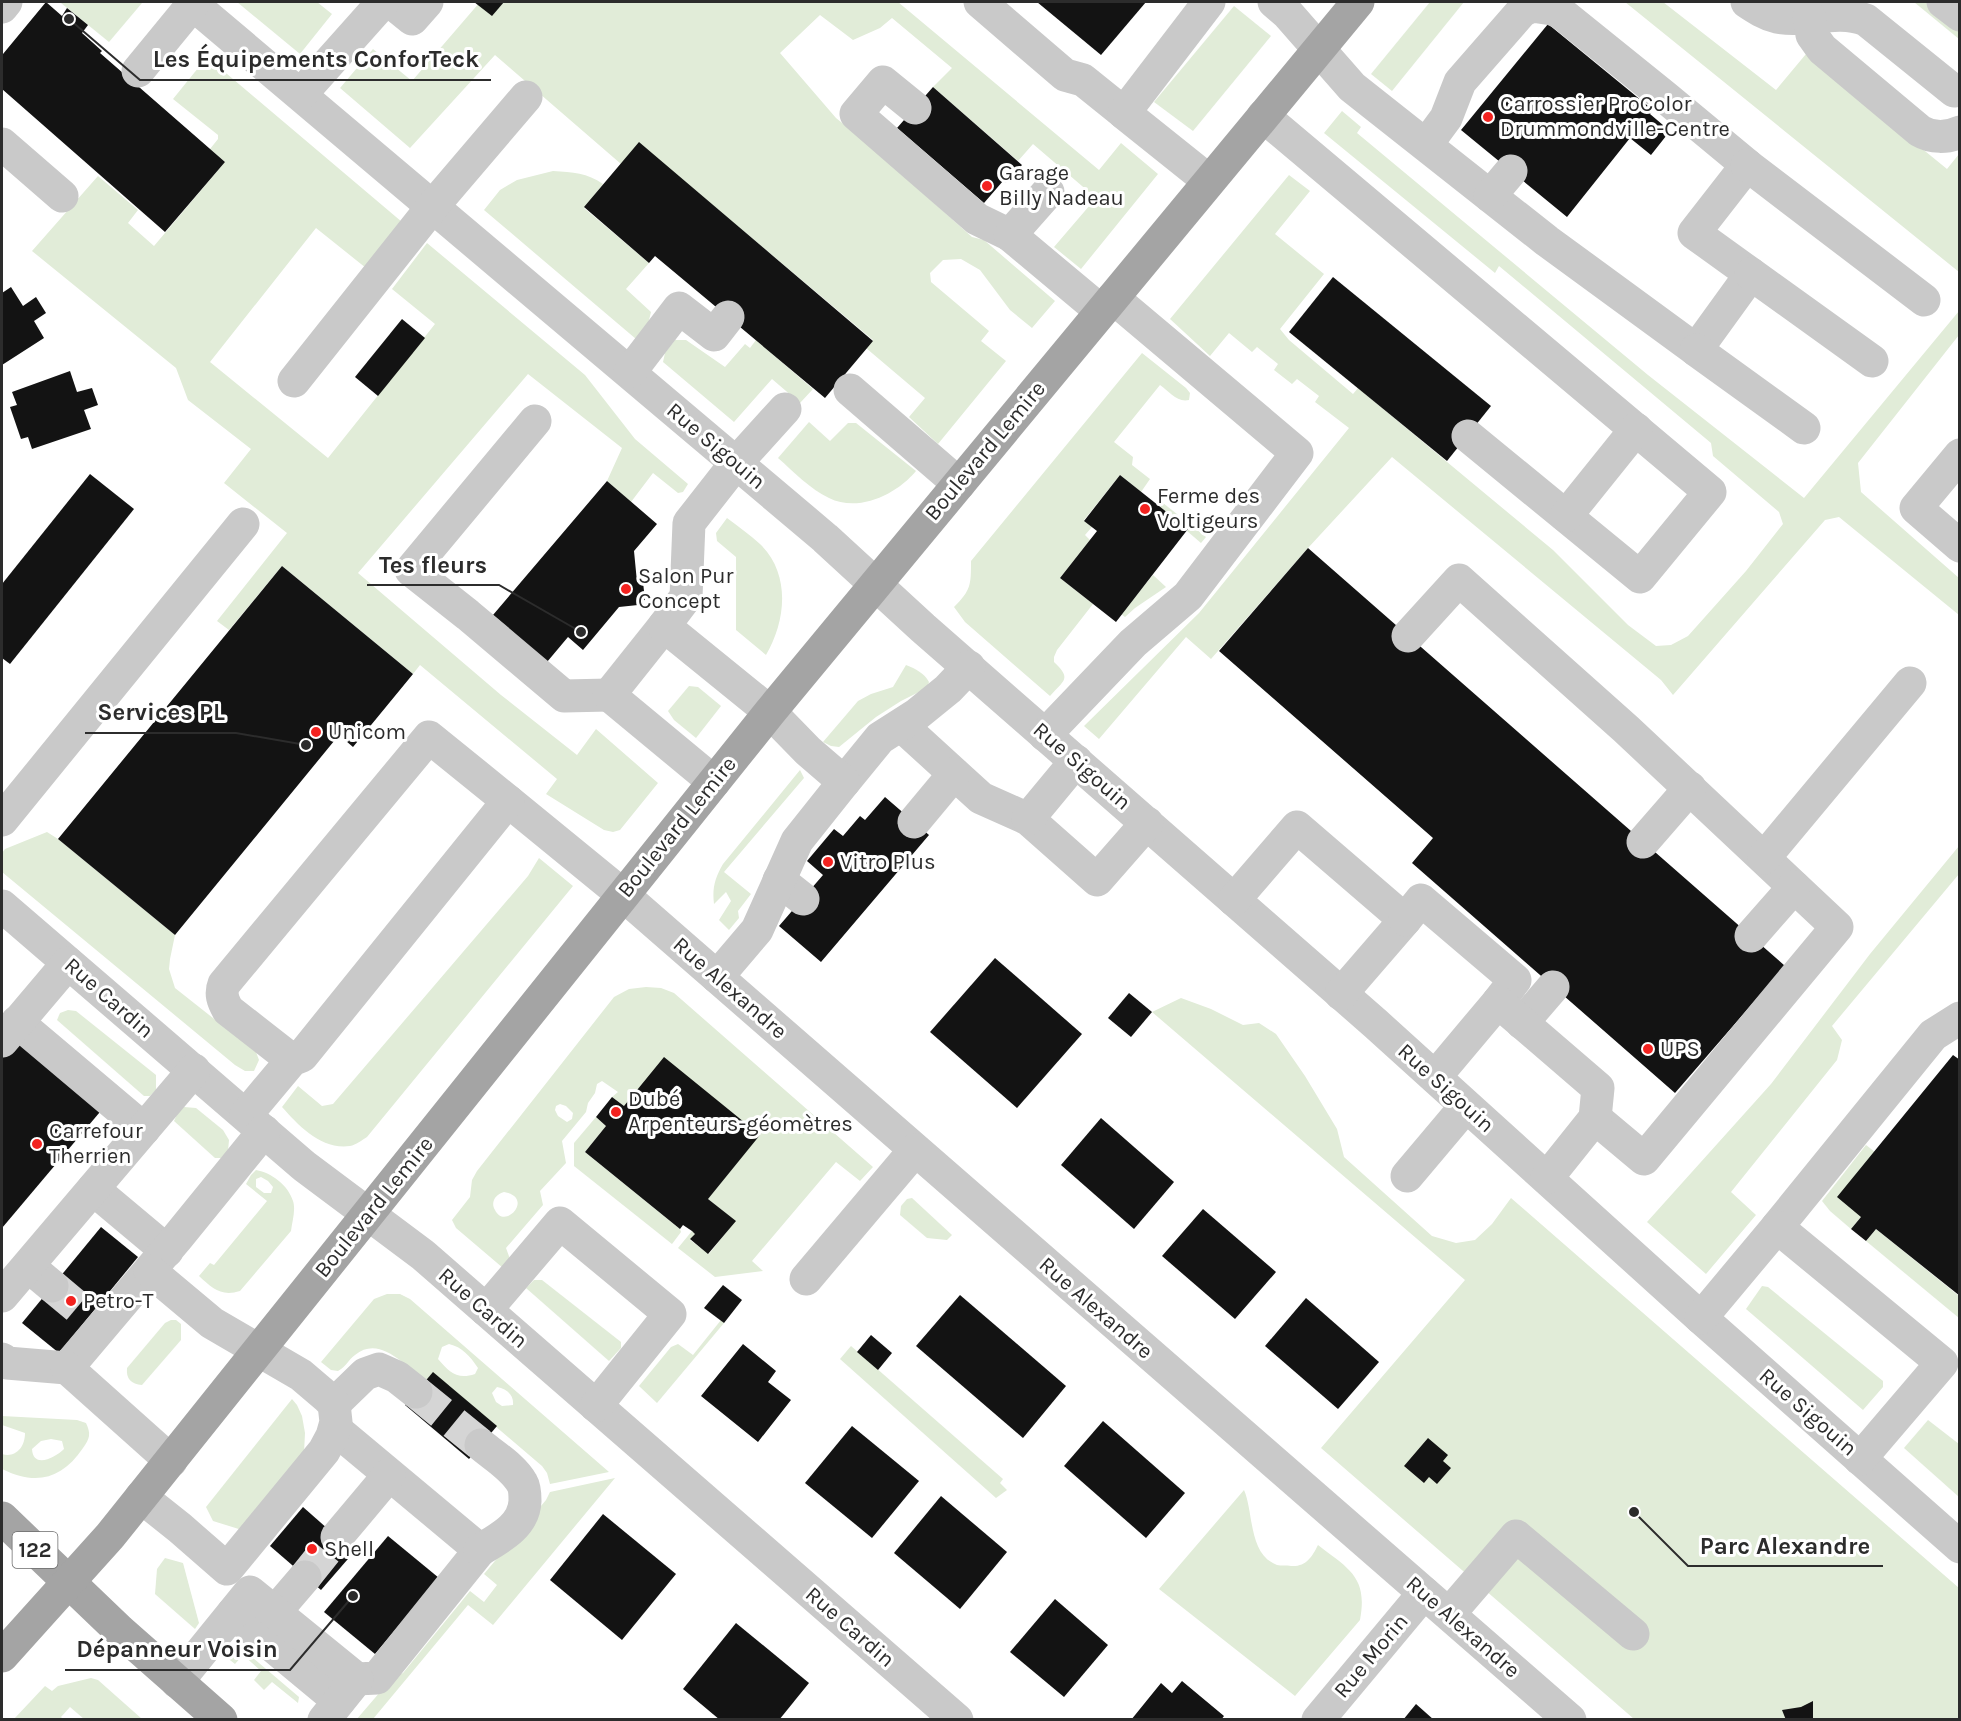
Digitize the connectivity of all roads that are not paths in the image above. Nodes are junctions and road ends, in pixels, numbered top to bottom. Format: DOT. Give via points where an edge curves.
graph roads {
  1 [pos="6,2"];
  2 [pos="383,2"];
  3 [pos="391,2"];
  4 [pos="427,2"];
  5 [pos="980,2"];
  6 [pos="1209,2"];
  7 [pos="1274,2"];
  8 [pos="1358,2"];
  9 [pos="1747,2"];
  10 [pos="1943,2"];
  11 [pos="192,3"];
  12 [pos="2,7"];
  13 [pos="1959,15"];
  14 [pos="1809,16"];
  15 [pos="1318,49"];
  16 [pos="138,71"];
  17 [pos="1954,91"];
  18 [pos="301,94"];
  19 [pos="526,97"];
  20 [pos="915,108"];
  21 [pos="1124,113"];
  22 [pos="1263,116"];
  23 [pos="1959,132"];
  24 [pos="2,144"];
  25 [pos="1426,145"];
  26 [pos="1747,165"];
  27 [pos="1511,171"];
  28 [pos="1209,181"];
  29 [pos="1048,192"];
  30 [pos="62,196"];
  31 [pos="1490,196"];
  32 [pos="434,206"];
  33 [pos="1010,235"];
  34 [pos="1751,274"];
  35 [pos="1924,300"];
  36 [pos="1107,305"];
  37 [pos="728,317"];
  38 [pos="1696,350"];
  39 [pos="1872,361"];
  40 [pos="630,372"];
  41 [pos="294,381"];
  42 [pos="850,390"];
  43 [pos="785,409"];
  44 [pos="535,421"];
  45 [pos="1804,428"];
  46 [pos="1636,429"];
  47 [pos="1468,436"];
  48 [pos="736,463"];
  49 [pos="1957,464"];
  50 [pos="959,484"];
  51 [pos="1566,516"];
  52 [pos="243,524"];
  53 [pos="1959,546"];
  54 [pos="876,584"];
  55 [pos="664,626"];
  56 [pos="1408,636"];
  57 [pos="969,667"];
  58 [pos="1910,683"];
  59 [pos="609,695"];
  60 [pos="770,711"];
  61 [pos="902,726"];
  62 [pos="1045,735"];
  63 [pos="1076,761"];
  64 [pos="954,774"];
  65 [pos="714,782"];
  66 [pos="844,782"];
  67 [pos="1690,788"];
  68 [pos="508,801"];
  69 [pos="1028,819"];
  70 [pos="2,820"];
  71 [pos="915,822"];
  72 [pos="1147,823"];
  73 [pos="1643,842"];
  74 [pos="1764,858"];
  75 [pos="1794,887"];
  76 [pos="623,895"];
  77 [pos="1234,900"];
  78 [pos="2,906"];
  79 [pos="1404,920"];
  80 [pos="1751,936"];
  81 [pos="68,963"];
  82 [pos="717,977"];
  83 [pos="1553,987"];
  84 [pos="1341,994"];
  85 [pos="1498,1002"];
  86 [pos="1959,1018"];
  87 [pos="1522,1023"];
  88 [pos="9,1032"];
  89 [pos="292,1060"];
  90 [pos="194,1070"];
  91 [pos="1435,1077"];
  92 [pos="1466,1106"];
  93 [pos="1595,1118"];
  94 [pos="255,1123"];
  95 [pos="144,1129"];
  96 [pos="915,1150"];
  97 [pos="1407,1176"];
  98 [pos="1547,1178"];
  99 [pos="93,1189"];
  100 [pos="367,1215"];
  101 [pos="1777,1227"];
  102 [pos="158,1261"];
  103 [pos="806,1279"];
  104 [pos="2,1296"];
  105 [pos="486,1310"];
  106 [pos="1701,1318"];
  107 [pos="258,1351"];
  108 [pos="2,1359"];
  109 [pos="1951,1367"];
  110 [pos="67,1368"];
  111 [pos="416,1392"];
  112 [pos="597,1406"];
  113 [pos="334,1417"];
  114 [pos="481,1445"];
  115 [pos="1860,1459"];
  116 [pos="171,1461"];
  117 [pos="390,1475"];
  118 [pos="141,1497"];
  119 [pos="2,1518"];
  120 [pos="337,1537"];
  121 [pos="1959,1547"];
  122 [pos="480,1550"];
  123 [pos="227,1569"];
  124 [pos="305,1576"];
  125 [pos="69,1582"];
  126 [pos="1424,1593"];
  127 [pos="242,1603"];
  128 [pos="275,1612"];
  129 [pos="1449,1614"];
  130 [pos="1633,1634"];
  131 [pos="2,1656"];
  132 [pos="177,1682"];
  133 [pos="340,1700"];
  134 [pos="221,1719"];
  135 [pos="957,1719"];
  136 [pos="1318,1719"];
  137 [pos="1570,1719"];
  1 -- 12 [label="street"];
  2 -- 18 [label="street"];
  3 -- 4 [label="street" via="412,19"];
  5 -- 21 [label="street" via="1065,75 1083,80"];
  6 -- 21 [label="street"];
  7 -- 15 [label="street"];
  8 -- 15 [label="main road, Boulevard Lemire"];
  9 -- 14 [label="street" via="1778,17"];
  10 -- 13 [label="street"];
  11 -- 16 [label="street"];
  11 -- 18 [label="street, Rue Sigouin"];
  14 -- 17 [label="street" via="1849,15 1866,20"];
  14 -- 23 [label="street" via="1812,35 1822,49 1920,131 1945,137"];
  15 -- 22 [label="main road, Boulevard Lemire"];
  15 -- 25 [label="street" via="1352,87"];
  18 -- 32 [label="street, Rue Sigouin"];
  19 -- 32 [label="street"];
  20 -- 33 [label="street" via="883,82 856,114 977,219"];
  21 -- 28 [label="street"];
  22 -- 28 [label="main road, Boulevard Lemire"];
  22 -- 46 [label="street"];
  24 -- 30 [label="street"];
  25 -- 26 [label="street" via="1446,118 1460,82 1522,10 1532,6 1561,13 1609,63"];
  25 -- 31 [label="street"];
  26 -- 34 [label="street" via="1694,233"];
  26 -- 35 [label="street"];
  27 -- 31 [label="street"];
  28 -- 36 [label="main road, Boulevard Lemire"];
  29 -- 33 [label="street"];
  31 -- 38 [label="street"];
  32 -- 40 [label="street, Rue Sigouin"];
  32 -- 41 [label="street"];
  33 -- 36 [label="street"];
  34 -- 38 [label="street"];
  34 -- 39 [label="street"];
  36 -- 50 [label="main road, Boulevard Lemire"];
  36 -- 62 [label="street" via="1297,453 1188,596 1133,643"];
  37 -- 40 [label="street" via="714,335 679,308"];
  38 -- 45 [label="street"];
  40 -- 48 [label="street, Rue Sigouin"];
  42 -- 50 [label="street"];
  43 -- 48 [label="street"];
  44 -- 59 [label="street" via="411,570 564,696"];
  46 -- 51 [label="street"];
  46 -- 51 [label="street" via="1710,492 1640,577"];
  47 -- 51 [label="street"];
  48 -- 54 [label="street, Rue Sigouin"];
  48 -- 55 [label="street" via="689,523 686,597"];
  49 -- 53 [label="street" via="1916,508"];
  50 -- 54 [label="main road, Boulevard Lemire"];
  52 -- 70 [label="street"];
  54 -- 57 [label="street, Rue Sigouin"];
  54 -- 60 [label="main road, Boulevard Lemire"];
  55 -- 59 [label="street"];
  55 -- 60 [label="street"];
  56 -- 67 [label="street" via="1459,580"];
  57 -- 61 [label="street"];
  57 -- 62 [label="street, Rue Sigouin"];
  58 -- 74 [label="street"];
  59 -- 65 [label="street"];
  60 -- 65 [label="main road, Boulevard Lemire"];
  60 -- 66 [label="street"];
  61 -- 64 [label="street"];
  61 -- 66 [label="street" via="880,738"];
  62 -- 63 [label="street, Rue Sigouin"];
  63 -- 69 [label="street"];
  63 -- 72 [label="street, Rue Sigouin"];
  64 -- 69 [label="street" via="981,798"];
  64 -- 71 [label="street"];
  65 -- 76 [label="main road, Boulevard Lemire"];
  66 -- 82 [label="street" via="797,841 791,889"];
  67 -- 73 [label="street"];
  67 -- 74 [label="street"];
  68 -- 76 [label="street, Rue Alexandre"];
  68 -- 89 [label="street" via="302,1056"];
  68 -- 89 [label="street, Rue Alexandre" via="429,736 224,984 223,1000 228,1010"];
  69 -- 72 [label="street" via="1097,880"];
  72 -- 77 [label="street, Rue Sigouin"];
  74 -- 75 [label="street"];
  75 -- 80 [label="street"];
  75 -- 93 [label="street" via="1837,927 1644,1159"];
  76 -- 82 [label="street, Rue Alexandre"];
  76 -- 100 [label="main road, Boulevard Lemire"];
  77 -- 79 [label="street" via="1298,827"];
  77 -- 84 [label="street, Rue Sigouin"];
  78 -- 81 [label="street, Rue Cardin"];
  79 -- 84 [label="street"];
  79 -- 85 [label="street" via="1421,900 1449,910 1515,980"];
  81 -- 88 [label="street"];
  81 -- 90 [label="street, Rue Cardin"];
  82 -- 96 [label="street, Rue Alexandre"];
  83 -- 87 [label="street"];
  84 -- 91 [label="street, Rue Sigouin"];
  85 -- 87 [label="street"];
  85 -- 91 [label="street"];
  86 -- 101 [label="street" via="1933,1035"];
  87 -- 93 [label="street" via="1598,1088"];
  88 -- 95 [label="street"];
  89 -- 94 [label="street"];
  90 -- 94 [label="street, Rue Cardin"];
  90 -- 95 [label="street"];
  91 -- 92 [label="street, Rue Sigouin"];
  92 -- 97 [label="street"];
  92 -- 98 [label="street, Rue Sigouin"];
  93 -- 98 [label="street"];
  94 -- 100 [label="street, Rue Cardin"];
  94 -- 102 [label="street"];
  95 -- 99 [label="street"];
  96 -- 103 [label="street"];
  96 -- 126 [label="street, Rue Alexandre"];
  98 -- 106 [label="street, Rue Sigouin"];
  99 -- 102 [label="street"];
  99 -- 104 [label="street" via="40,1276"];
  100 -- 105 [label="street, Rue Cardin" via="413,1247"];
  100 -- 107 [label="main road, Boulevard Lemire"];
  101 -- 106 [label="street"];
  101 -- 109 [label="street"];
  102 -- 107 [label="street" via="212,1323"];
  102 -- 110 [label="street" via="95,1322"];
  105 -- 112 [label="street, Rue Cardin"];
  105 -- 112 [label="street" via="560,1223 670,1314"];
  106 -- 115 [label="street, Rue Sigouin"];
  107 -- 113 [label="street" via="301,1376"];
  107 -- 116 [label="main road, Boulevard Lemire"];
  108 -- 110 [label="street" via="7,1363"];
  109 -- 115 [label="street"];
  110 -- 116 [label="street"];
  111 -- 113 [label="street" via="379,1369 364,1374"];
  112 -- 135 [label="street, Rue Cardin"];
  113 -- 117 [label="street"];
  113 -- 123 [label="street" via="324,1451"];
  114 -- 122 [label="street" via="524,1485 525,1504 520,1518 507,1533"];
  115 -- 121 [label="street, Rue Sigouin"];
  116 -- 118 [label="main road, Boulevard Lemire"];
  117 -- 120 [label="street"];
  117 -- 122 [label="street"];
  118 -- 123 [label="street"];
  118 -- 125 [label="main road, Boulevard Lemire"];
  119 -- 125 [label="main road, 122"];
  122 -- 133 [label="street" via="377,1678"];
  123 -- 127 [label="street"];
  124 -- 128 [label="street"];
  125 -- 131 [label="main road, Boulevard Lemire"];
  125 -- 132 [label="main road, 122"];
  126 -- 129 [label="street, Rue Alexandre"];
  126 -- 136 [label="street, Rue Morin"];
  127 -- 128 [label="street"];
  127 -- 132 [label="street"];
  127 -- 133 [label="street"];
  128 -- 133 [label="street"];
  129 -- 130 [label="street" via="1516,1536"];
  129 -- 137 [label="street, Rue Alexandre"];
  132 -- 134 [label="main road, 122"];
}
